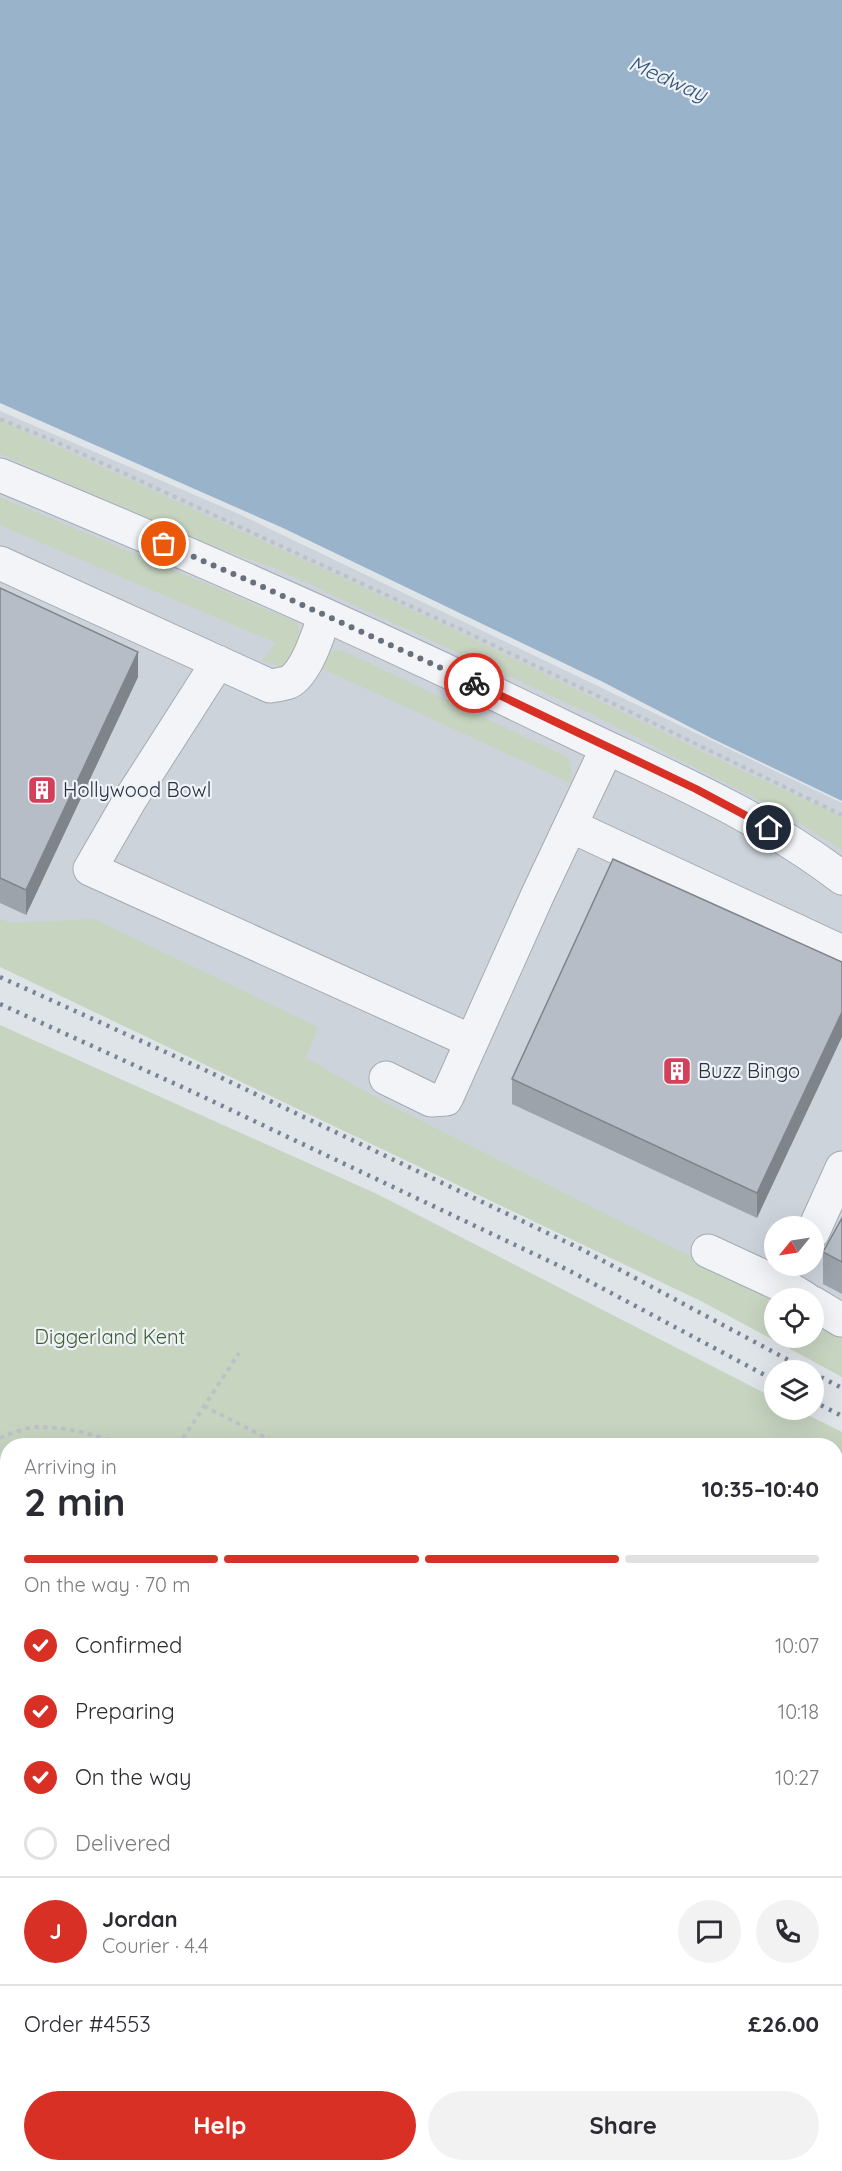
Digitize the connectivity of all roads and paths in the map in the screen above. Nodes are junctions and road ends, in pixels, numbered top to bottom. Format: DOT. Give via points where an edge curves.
graph roads {
  1 [pos="0,419"];
  2 [pos="0,475"];
  3 [pos="0,563"];
  4 [pos="324,615"];
  5 [pos="218,662"];
  6 [pos="607,748"];
  7 [pos="842,815"];
  8 [pos="571,826"];
  9 [pos="842,878"];
  10 [pos="842,952"];
  11 [pos="471,1041"];
  12 [pos="386,1078"];
  13 [pos="842,1168"];
  14 [pos="820,1216"];
  15 [pos="708,1251"];
  16 [pos="799,1288"];
  17 [pos="824,1307"];
  18 [pos="841,1320"];
  19 [pos="239,1353"];
  20 [pos="204,1406"];
  21 [pos="0,1438"];
  22 [pos="104,1438"];
  23 [pos="183,1438"];
  24 [pos="266,1438"];
  1 -- 7 [label="path" via="451,625"];
  2 -- 4 [label="street"];
  3 -- 5 [label="street"];
  4 -- 5 [label="street" via="317,642 291,681 270,686"];
  4 -- 6 [label="street"];
  5 -- 11 [label="street" via="130,798 90,869"];
  6 -- 8 [label="street"];
  6 -- 9 [label="street" via="769,828"];
  8 -- 10 [label="street"];
  8 -- 11 [label="street"];
  11 -- 12 [label="street" via="446,1099 431,1100"];
  13 -- 14 [label="street"];
  15 -- 16 [label="street"];
  17 -- 18 [label="street"];
  19 -- 20 [label="path"];
  20 -- 23 [label="path"];
  20 -- 24 [label="path"];
  21 -- 22 [label="path" via="34,1427"];
}
